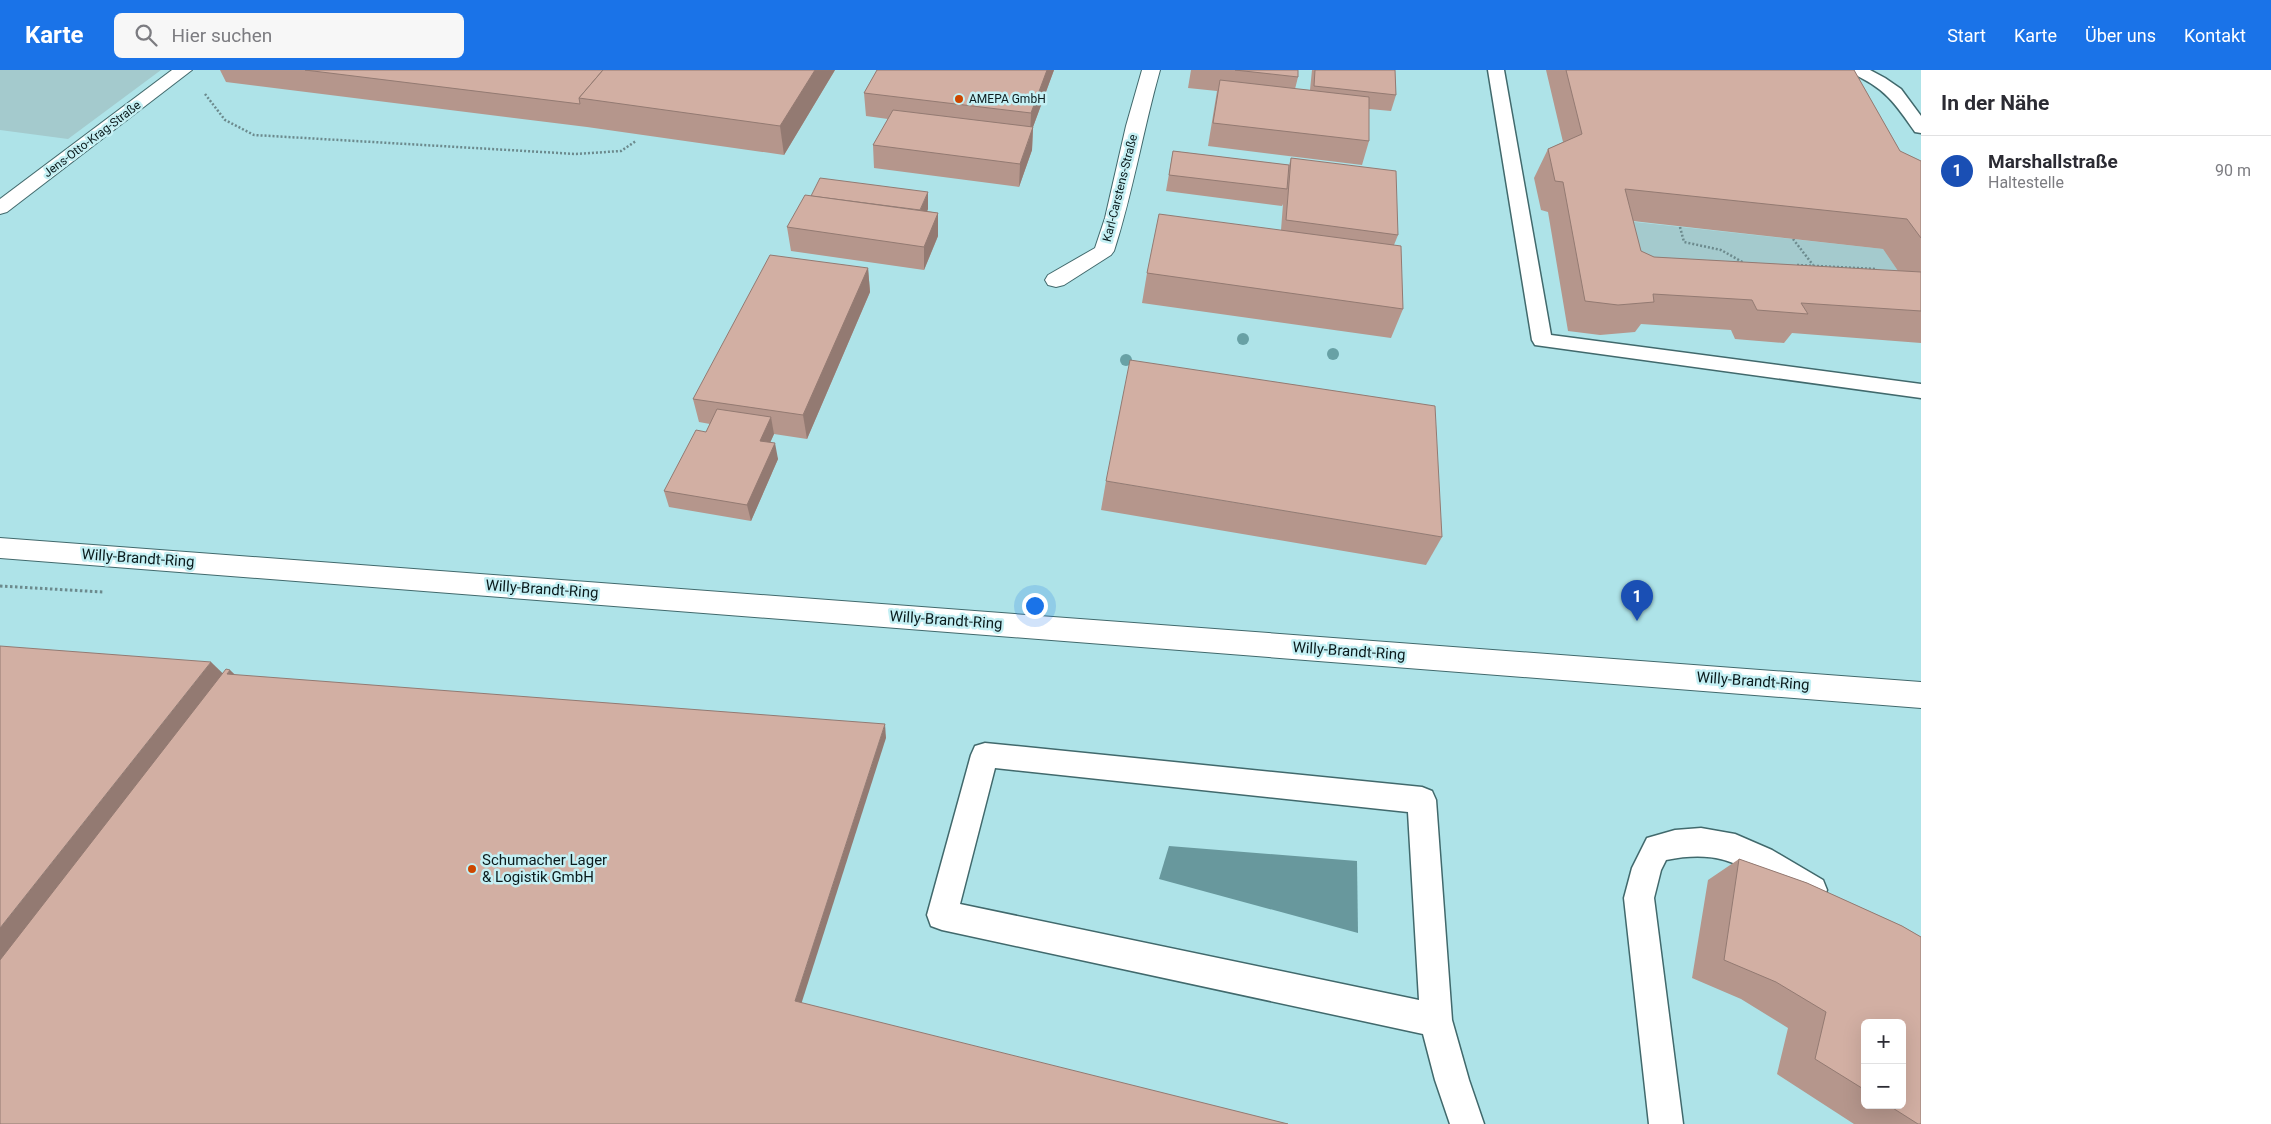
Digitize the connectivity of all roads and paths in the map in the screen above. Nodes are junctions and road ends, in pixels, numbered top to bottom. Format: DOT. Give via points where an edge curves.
graph roads {
  1 [pos="183,70"];
  2 [pos="1150,70"];
  3 [pos="1496,70"];
  4 [pos="1857,70"];
  5 [pos="205,94"];
  6 [pos="1921,128"];
  7 [pos="636,141"];
  8 [pos="0,208"];
  9 [pos="1680,226"];
  10 [pos="1793,239"];
  11 [pos="1788,265"];
  12 [pos="1814,265"];
  13 [pos="1752,269"];
  14 [pos="1877,269"];
  15 [pos="1056,280"];
  16 [pos="1921,391"];
  17 [pos="0,548"];
  18 [pos="1921,695"];
  19 [pos="1835,903"];
  20 [pos="1436,1020"];
  21 [pos="1467,1124"];
  22 [pos="1666,1124"];
  1 -- 8 [label="street, Jens-Otto-Krag-Straße"];
  2 -- 15 [label="street, Karl-Carstens-Straße" via="1115,218 1104,251"];
  3 -- 16 [label="lane" via="1542,340"];
  4 -- 6 [label="lane" via="1898,93"];
  5 -- 7 [label="path" via="225,120 254,135 576,154 621,151"];
  9 -- 13 [label="path" via="1684,242 1690,246 1723,251"];
  10 -- 12 [label="path"];
  11 -- 12 [label="path"];
  12 -- 14 [label="path"];
  17 -- 18 [label="street, Willy-Brandt-Ring"];
  19 -- 22 [label="lane" via="1741,851 1707,842 1657,848 1647,868 1639,898"];
  20 -- 20 [label="lane" via="1422,800 985,755 942,915"];
  20 -- 21 [label="lane"];
}
